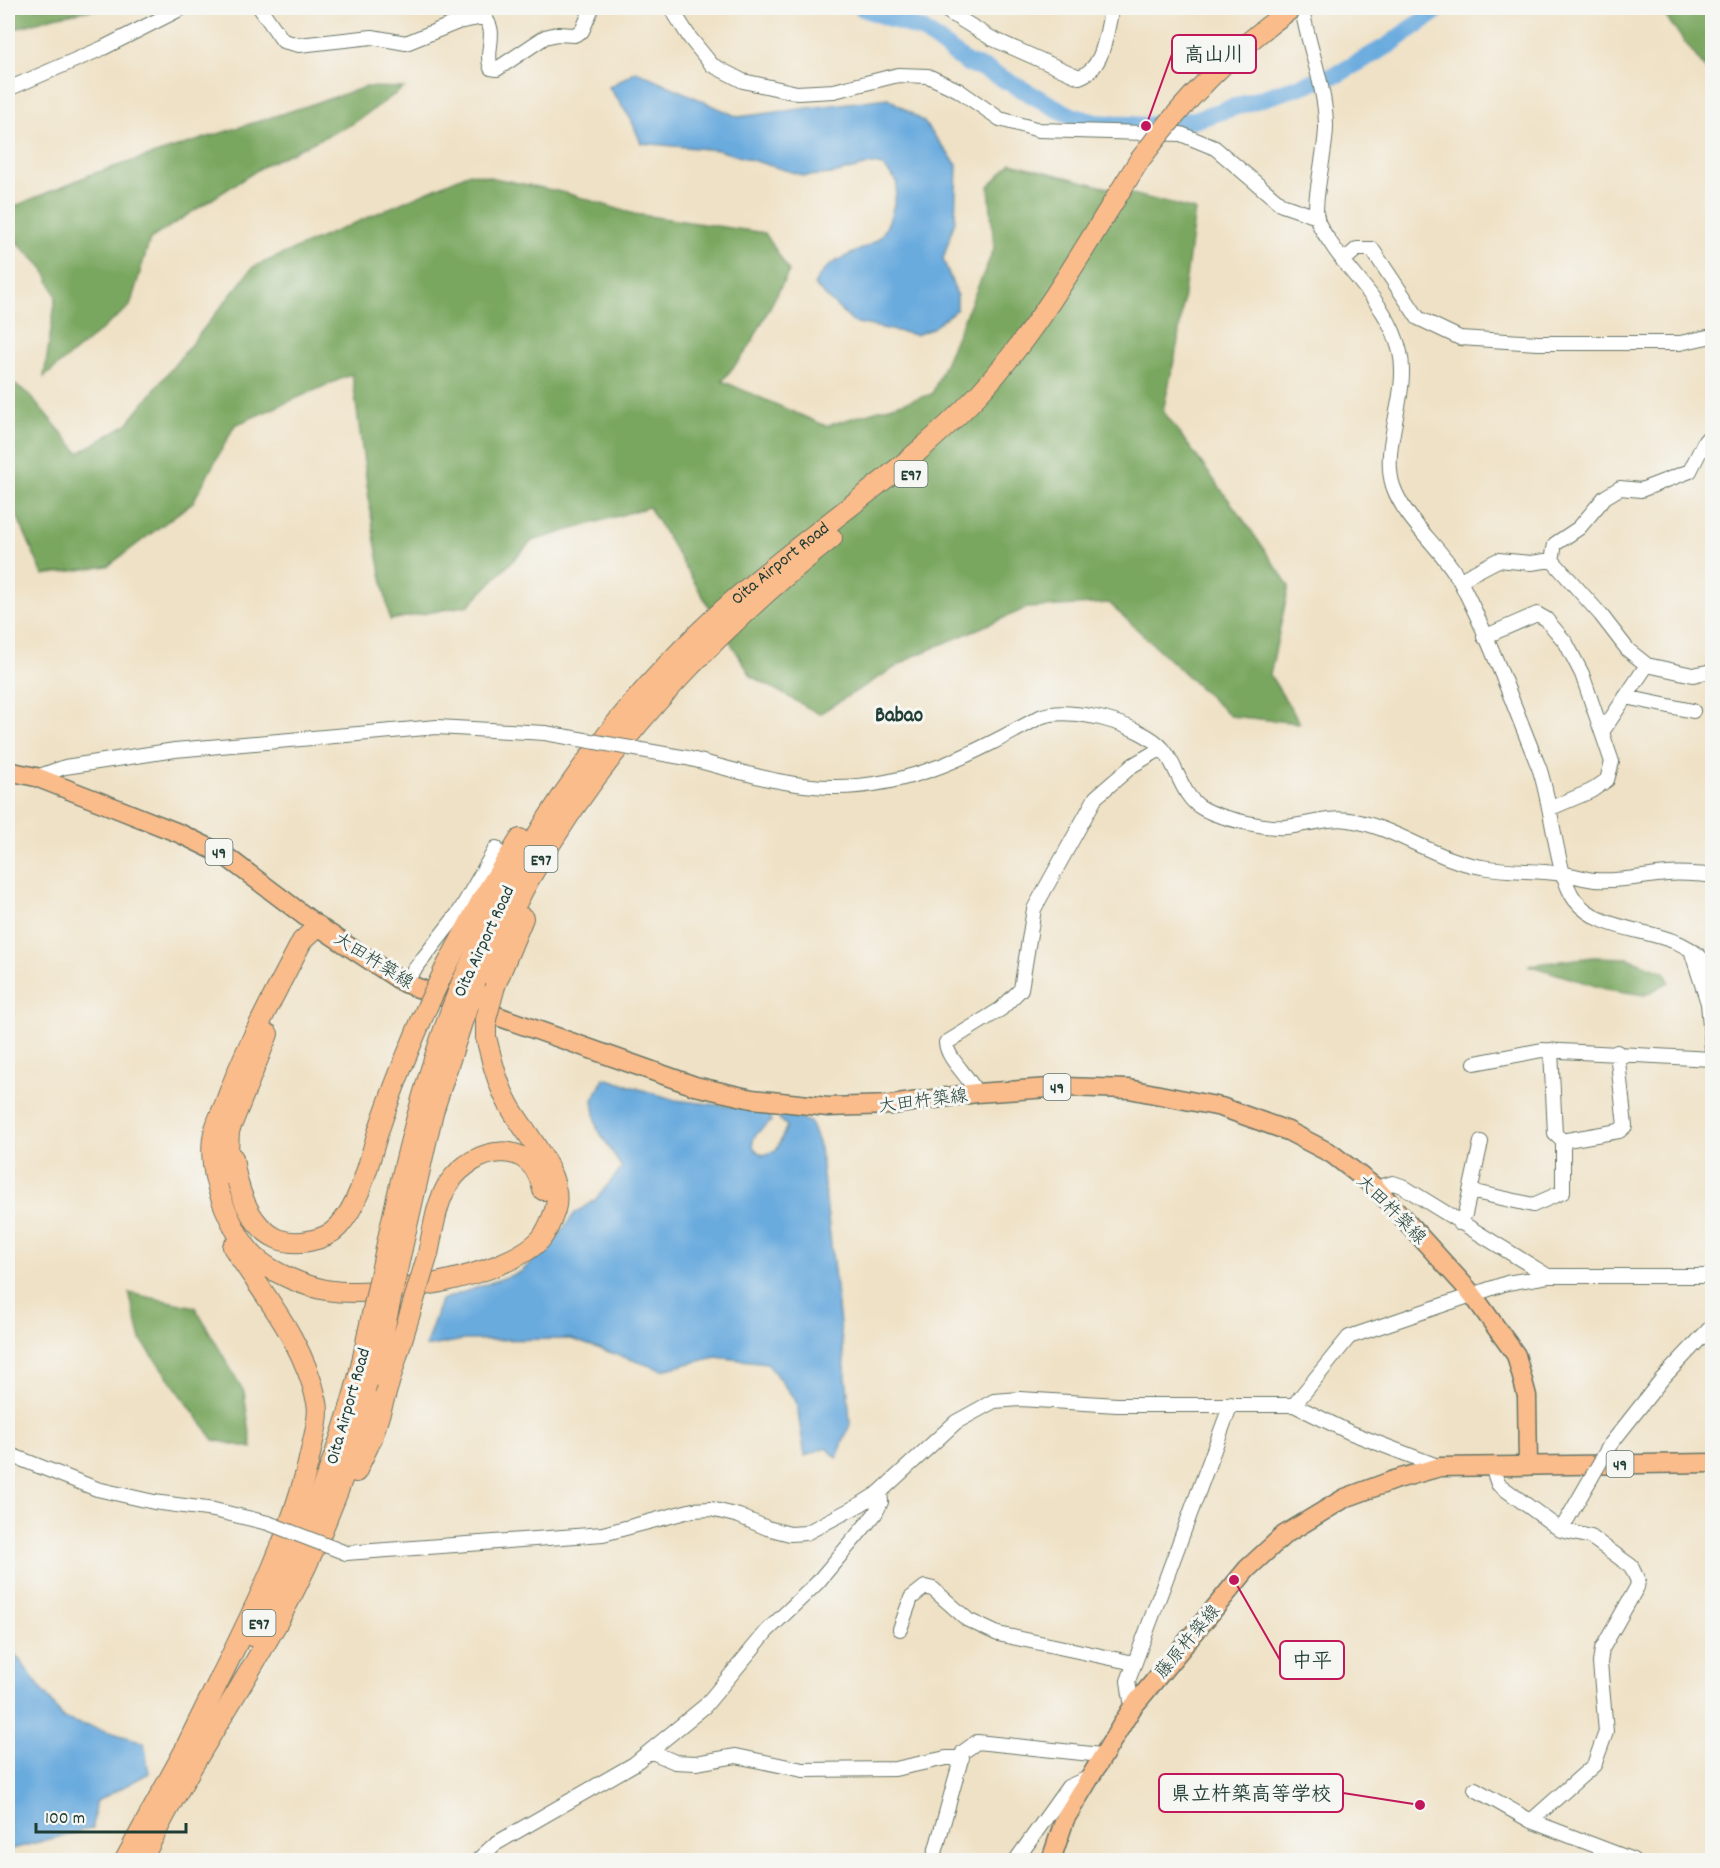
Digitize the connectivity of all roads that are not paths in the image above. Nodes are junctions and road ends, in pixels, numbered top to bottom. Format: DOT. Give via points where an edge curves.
graph roads {
  1 [pos="182,8"];
  2 [pos="260,8"];
  3 [pos="592,8"];
  4 [pos="671,8"];
  5 [pos="942,8"];
  6 [pos="1112,8"];
  7 [pos="1292,8"];
  8 [pos="1302,8"];
  9 [pos="8,89"];
  10 [pos="1139,161"];
  11 [pos="1317,217"];
  12 [pos="1343,261"];
  13 [pos="1713,336"];
  14 [pos="1713,434"];
  15 [pos="1552,560"];
  16 [pos="1460,580"];
  17 [pos="703,629"];
  18 [pos="1484,637"];
  19 [pos="1647,665"];
  20 [pos="1713,671"];
  21 [pos="1625,698"];
  22 [pos="1693,711"];
  23 [pos="1602,732"];
  24 [pos="624,738"];
  25 [pos="1162,748"];
  26 [pos="8,771"];
  27 [pos="36,777"];
  28 [pos="1551,807"];
  29 [pos="496,848"];
  30 [pos="1564,874"];
  31 [pos="1713,875"];
  32 [pos="318,926"];
  33 [pos="1691,950"];
  34 [pos="1713,971"];
  35 [pos="404,983"];
  36 [pos="468,987"];
  37 [pos="1713,1048"];
  38 [pos="1551,1050"];
  39 [pos="1617,1052"];
  40 [pos="1713,1059"];
  41 [pos="1475,1063"];
  42 [pos="976,1094"];
  43 [pos="221,1134"];
  44 [pos="1481,1142"];
  45 [pos="1564,1142"];
  46 [pos="1376,1188"];
  47 [pos="1470,1191"];
  48 [pos="1459,1222"];
  49 [pos="1548,1276"];
  50 [pos="1713,1276"];
  51 [pos="1472,1294"];
  52 [pos="1713,1326"];
  53 [pos="367,1374"];
  54 [pos="1231,1404"];
  55 [pos="1294,1405"];
  56 [pos="8,1454"];
  57 [pos="1713,1462"];
  58 [pos="1528,1466"];
  59 [pos="1440,1467"];
  60 [pos="1492,1467"];
  61 [pos="880,1491"];
  62 [pos="1561,1530"];
  63 [pos="900,1629"];
  64 [pos="1134,1663"];
  65 [pos="251,1669"];
  66 [pos="1132,1708"];
  67 [pos="186,1747"];
  68 [pos="652,1752"];
  69 [pos="1101,1755"];
  70 [pos="962,1758"];
  71 [pos="1088,1778"];
  72 [pos="1475,1789"];
  73 [pos="1531,1821"];
  74 [pos="125,1860"];
  75 [pos="142,1860"];
  76 [pos="478,1860"];
  77 [pos="933,1860"];
  78 [pos="1016,1860"];
  79 [pos="1051,1860"];
  80 [pos="1633,1860"];
  1 -- 9 [label="street"];
  2 -- 3 [label="street" via="283,41 299,45 372,37 406,42 458,22 484,17 490,23 492,36 488,60 491,68 497,69 545,37 582,31"];
  4 -- 11 [label="street" via="712,65 743,81 796,93 834,91 898,75 928,76 958,90 1000,118 1039,130 1181,134 1215,148 1282,205"];
  5 -- 6 [label="street" via="991,38 1079,77 1090,73 1098,63"];
  7 -- 10 [label="highway, Oita Airport Road / E97, bridge" via="1205,80"];
  8 -- 11 [label="street" via="1322,98 1326,147"];
  10 -- 17 [label="highway, Oita Airport Road / E97" via="1023,340 975,398 923,447 755,582"];
  10 -- 24 [label="highway, Oita Airport Road / E97" via="1051,315 993,395 923,464 736,619"];
  11 -- 12 [label="street"];
  12 -- 13 [label="street" via="1357,249 1372,249 1418,318 1460,338 1538,343 1680,343"];
  12 -- 16 [label="street" via="1381,306 1401,355 1402,378 1390,461 1392,484 1400,502"];
  14 -- 15 [label="street" via="1705,441 1690,471 1641,490 1620,488 1605,497 1579,528 1555,544"];
  15 -- 16 [label="street" via="1498,560"];
  15 -- 19 [label="street" via="1628,651"];
  16 -- 18 [label="street"];
  17 -- 36 [label="highway, Oita Airport Road / E97" via="632,705 550,815 503,896"];
  17 -- 43 [label="highway, bridge" via="610,721 558,786 498,874 427,1007 398,1076 356,1198 337,1229 299,1243 278,1239 263,1229 249,1210"];
  18 -- 23 [label="street" via="1537,614 1546,619 1566,642 1582,674"];
  18 -- 28 [label="street" via="1543,778"];
  19 -- 20 [label="street" via="1693,675"];
  19 -- 21 [label="street"];
  21 -- 22 [label="street"];
  21 -- 23 [label="street"];
  23 -- 28 [label="street" via="1612,762 1607,780"];
  24 -- 36 [label="highway, Oita Airport Road / E97" via="537,866"];
  24 -- 43 [label="highway, bridge" via="546,868 495,986 486,1019 495,1075 548,1165 555,1208 541,1238 502,1263 441,1282 368,1292 325,1290 256,1258 236,1233 214,1176"];
  25 -- 27 [label="street, bridge" via="1147,735 1111,721 1051,713 962,760 917,774 833,788 545,733 427,728 175,750 65,767"];
  25 -- 30 [label="street" via="1178,771 1186,792 1203,809 1284,827 1348,820 1481,867"];
  25 -- 42 [label="street" via="1133,765 1096,797 1034,909 1021,989 1001,1009 946,1043 947,1050 972,1081"];
  26 -- 27 [label="main road, 大田杵築線 / 49"];
  27 -- 32 [label="main road, 大田杵築線 / 49" via="224,855"];
  28 -- 30 [label="street"];
  29 -- 35 [label="street" via="460,911"];
  30 -- 31 [label="street" via="1595,880 1669,873"];
  30 -- 33 [label="street" via="1574,898 1602,920 1678,941"];
  32 -- 35 [label="main road, 大田杵築線 / 49"];
  32 -- 43 [label="highway" via="302,940 238,1066"];
  33 -- 34 [label="street"];
  33 -- 37 [label="street" via="1708,1003"];
  35 -- 42 [label="main road, 大田杵築線 / 49" via="696,1086 752,1099 828,1107 891,1105"];
  36 -- 53 [label="highway, Oita Airport Road / E97, bridge" via="430,1068 407,1150 394,1248"];
  38 -- 39 [label="street"];
  38 -- 41 [label="street"];
  38 -- 45 [label="street" via="1555,1134"];
  39 -- 40 [label="street"];
  39 -- 45 [label="street" via="1625,1126 1619,1131"];
  42 -- 46 [label="main road, 大田杵築線 / 49" via="1064,1087 1129,1089 1221,1107 1306,1140 1332,1154"];
  43 -- 65 [label="highway, bridge" via="227,1183 242,1226 273,1259 323,1280 367,1284 449,1274 506,1252 527,1238 538,1226 545,1202 534,1168 510,1152 489,1153 463,1166 447,1185 438,1208 428,1254 385,1396 372,1438 315,1567"];
  43 -- 67 [label="highway" via="208,1183 212,1210 296,1342 317,1403 317,1425 302,1484 276,1557"];
  44 -- 47 [label="street"];
  45 -- 47 [label="street" via="1563,1191 1533,1205"];
  46 -- 48 [label="street" via="1393,1183 1402,1186"];
  46 -- 51 [label="main road, 大田杵築線 / 49"];
  47 -- 48 [label="street"];
  48 -- 49 [label="street"];
  49 -- 50 [label="street"];
  49 -- 51 [label="street"];
  51 -- 55 [label="street" via="1348,1337"];
  51 -- 58 [label="main road, 大田杵築線 / 49" via="1516,1355 1527,1396"];
  52 -- 62 [label="street, bridge" via="1662,1379 1610,1445"];
  53 -- 65 [label="highway, Oita Airport Road / E97" via="347,1467 319,1539"];
  53 -- 67 [label="highway, Oita Airport Road / E97" via="301,1540 268,1607"];
  54 -- 55 [label="street"];
  54 -- 61 [label="street" via="994,1401 956,1422"];
  54 -- 64 [label="street"];
  55 -- 59 [label="street" via="1348,1432"];
  56 -- 61 [label="street, bridge" via="97,1490 268,1523 346,1553 603,1534 702,1509 739,1516 767,1528 806,1533"];
  57 -- 58 [label="main road, 49"];
  58 -- 60 [label="main road, 藤原杵築線"];
  59 -- 60 [label="main road, 藤原杵築線"];
  59 -- 66 [label="main road, 藤原杵築線" via="1345,1498 1284,1535 1247,1569"];
  60 -- 62 [label="street" via="1498,1484"];
  61 -- 68 [label="street" via="881,1502 875,1514 817,1582 767,1631 705,1706"];
  62 -- 73 [label="street" via="1591,1537 1602,1544 1631,1566 1638,1581 1602,1649 1606,1732 1593,1766"];
  63 -- 64 [label="street" via="911,1598 925,1587 933,1589 968,1620 998,1634"];
  64 -- 66 [label="street" via="1128,1681"];
  65 -- 75 [label="highway, Oita Airport Road / E97" via="188,1773"];
  66 -- 69 [label="main road, 藤原杵築線"];
  67 -- 74 [label="highway, Oita Airport Road / E97"];
  68 -- 70 [label="street" via="675,1762 696,1763 736,1756 803,1770 895,1769"];
  68 -- 76 [label="street" via="495,1844"];
  69 -- 70 [label="street" via="977,1742 963,1752"];
  69 -- 71 [label="main road, 藤原杵築線"];
  70 -- 77 [label="street"];
  71 -- 78 [label="street" via="1068,1787"];
  71 -- 79 [label="main road, 藤原杵築線" via="1065,1819"];
  72 -- 73 [label="street"];
  73 -- 80 [label="street"];
}
